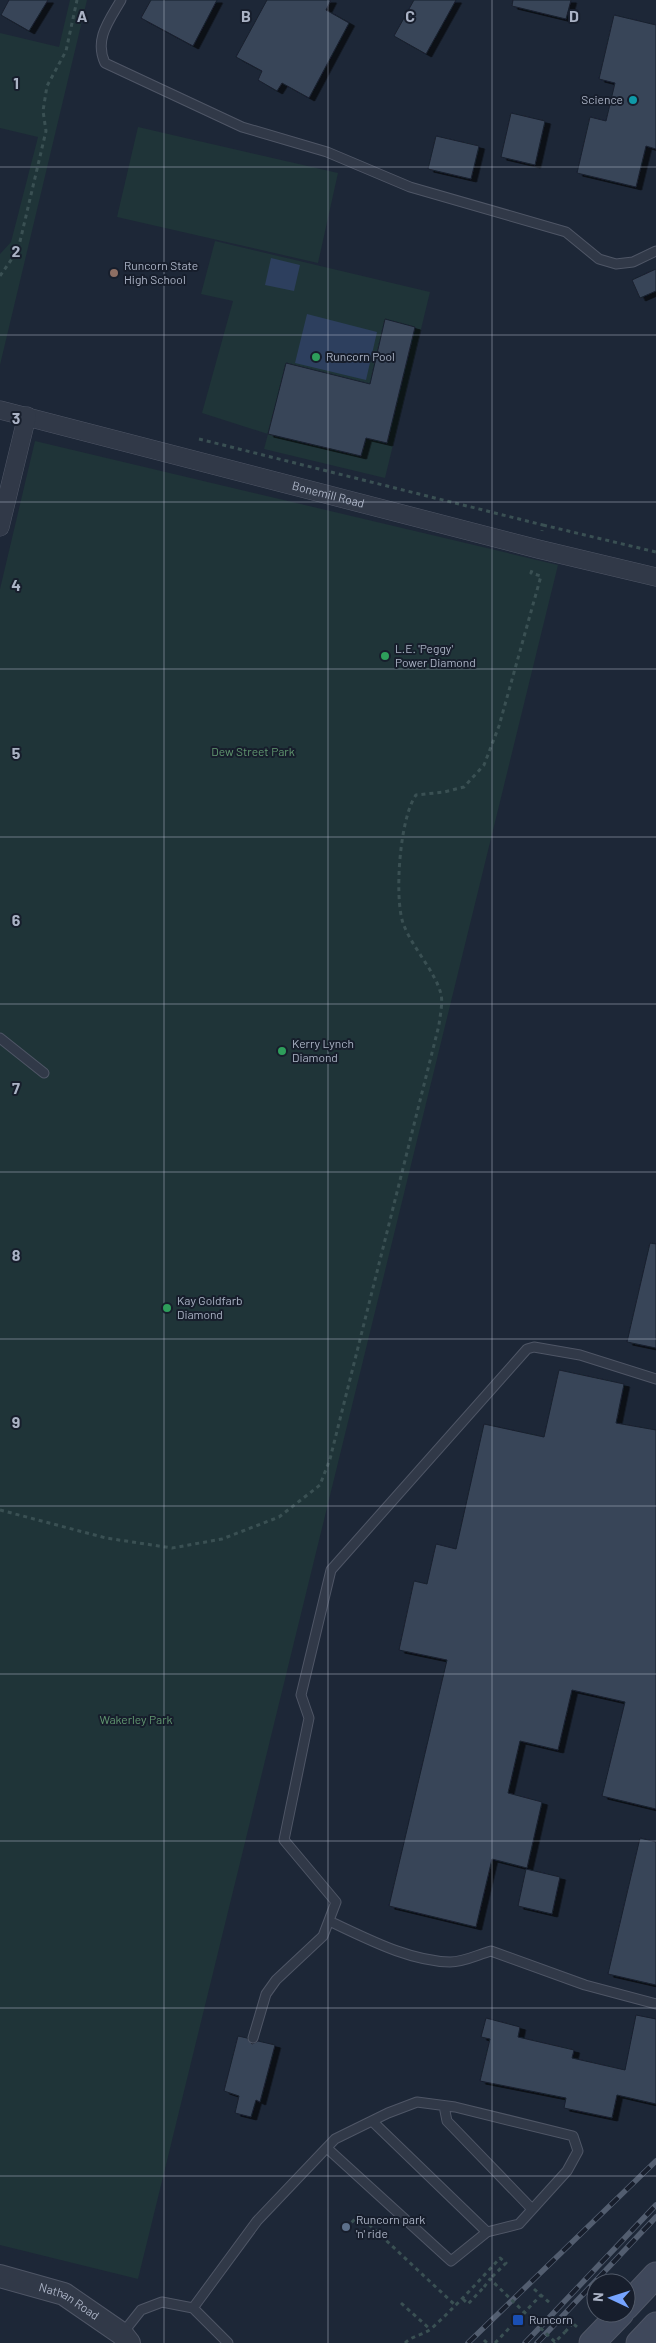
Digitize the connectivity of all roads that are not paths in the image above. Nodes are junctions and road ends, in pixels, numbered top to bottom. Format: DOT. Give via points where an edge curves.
graph roads {
  1 [pos="121,0"];
  2 [pos="656,251"];
  3 [pos="0,410"];
  4 [pos="27,416"];
  5 [pos="0,527"];
  6 [pos="656,577"];
  7 [pos="0,1038"];
  8 [pos="44,1073"];
  9 [pos="656,1379"];
  10 [pos="329,1921"];
  11 [pos="656,2004"];
  12 [pos="254,2038"];
  13 [pos="444,2106"];
  14 [pos="372,2121"];
  15 [pos="328,2148"];
  16 [pos="532,2209"];
  17 [pos="487,2232"];
  18 [pos="656,2275"];
  19 [pos="0,2276"];
  20 [pos="636,2296"];
  21 [pos="192,2308"];
  22 [pos="604,2323"];
  23 [pos="656,2325"];
  24 [pos="584,2335"];
  25 [pos="126,2338"];
  26 [pos="228,2343"];
  27 [pos="639,2343"];
  1 -- 2 [label="lane" via="102,34 100,44 105,63 205,111 242,127 327,152 410,187 566,232 598,259 616,264 633,262"];
  3 -- 4 [label="street, Bonemill Road"];
  4 -- 5 [label="street"];
  4 -- 6 [label="street, Bonemill Road"];
  7 -- 8 [label="lane"];
  9 -- 10 [label="lane" via="580,1355 534,1347 527,1349 331,1570 301,1695 309,1718 284,1840 336,1902"];
  10 -- 11 [label="lane" via="383,1945 418,1956 450,1962 491,1951 585,1984"];
  10 -- 12 [label="lane" via="324,1936 276,1980 266,1994"];
  13 -- 14 [label="lane" via="417,2102"];
  13 -- 16 [label="lane" via="446,2121"];
  13 -- 16 [label="lane" via="574,2136 578,2151"];
  14 -- 15 [label="lane" via="335,2139"];
  14 -- 17 [label="lane"];
  15 -- 17 [label="lane" via="450,2261"];
  15 -- 21 [label="lane" via="257,2221"];
  16 -- 17 [label="lane" via="519,2224"];
  18 -- 20 [label="main road"];
  19 -- 25 [label="street, Nathan Road" via="64,2294"];
  21 -- 25 [label="lane" via="162,2302 141,2310"];
  21 -- 26 [label="lane"];
  22 -- 24 [label="main road"];
  23 -- 27 [label="main road"];
}
